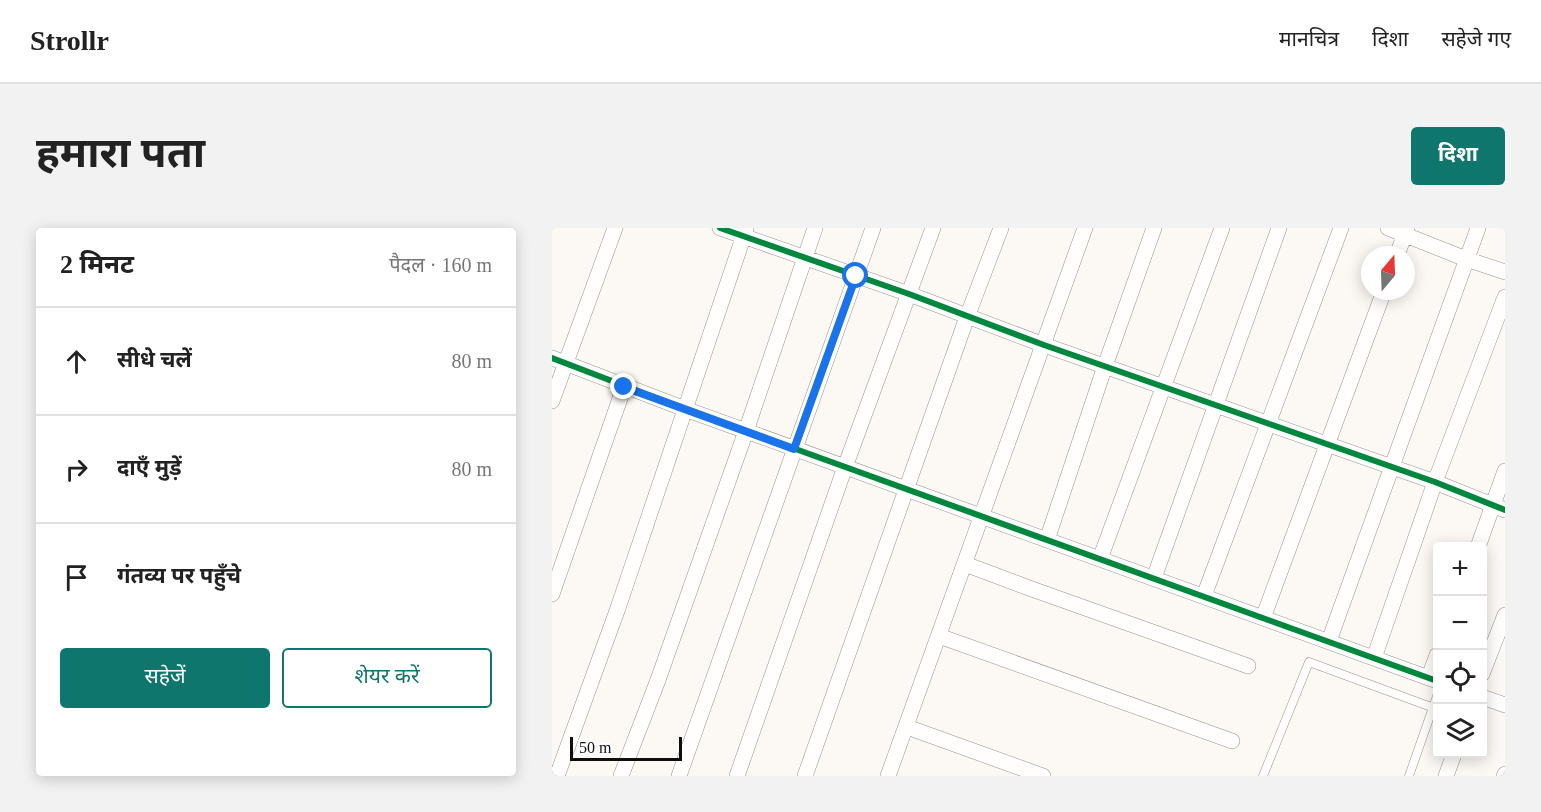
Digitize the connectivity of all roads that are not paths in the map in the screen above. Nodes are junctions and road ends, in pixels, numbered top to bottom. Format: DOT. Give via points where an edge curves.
graph roads {
  1 [pos="615,228"];
  2 [pos="720,228"];
  3 [pos="815,228"];
  4 [pos="873,228"];
  5 [pos="933,228"];
  6 [pos="1001,228"];
  7 [pos="1085,228"];
  8 [pos="1154,228"];
  9 [pos="1222,228"];
  10 [pos="1279,228"];
  11 [pos="1341,228"];
  12 [pos="1388,228"];
  13 [pos="1478,228"];
  14 [pos="1406,231"];
  15 [pos="745,232"];
  16 [pos="1400,246"];
  17 [pos="804,258"];
  18 [pos="1466,259"];
  19 [pos="1505,272"];
  20 [pos="856,276"];
  21 [pos="909,294"];
  22 [pos="1505,297"];
  23 [pos="1381,300"];
  24 [pos="967,317"];
  25 [pos="1044,345"];
  26 [pos="559,361"];
  27 [pos="1105,366"];
  28 [pos="624,387"];
  29 [pos="1163,387"];
  30 [pos="552,401"];
  31 [pos="1216,405"];
  32 [pos="685,409"];
  33 [pos="1267,423"];
  34 [pos="746,431"];
  35 [pos="1328,444"];
  36 [pos="794,449"];
  37 [pos="845,467"];
  38 [pos="1391,467"];
  39 [pos="1505,471"];
  40 [pos="1435,482"];
  41 [pos="905,489"];
  42 [pos="1499,508"];
  43 [pos="982,516"];
  44 [pos="1047,540"];
  45 [pos="1480,542"];
  46 [pos="1100,559"];
  47 [pos="965,564"];
  48 [pos="1154,578"];
  49 [pos="552,594"];
  50 [pos="1204,596"];
  51 [pos="1505,615"];
  52 [pos="1263,618"];
  53 [pos="939,636"];
  54 [pos="1329,641"];
  55 [pos="1374,658"];
  56 [pos="1487,661"];
  57 [pos="1248,666"];
  58 [pos="1433,679"];
  59 [pos="1487,699"];
  60 [pos="1505,705"];
  61 [pos="1433,708"];
  62 [pos="1433,711"];
  63 [pos="907,728"];
  64 [pos="1232,741"];
  65 [pos="1452,758"];
  66 [pos="557,776"];
  67 [pos="621,776"];
  68 [pos="679,776"];
  69 [pos="737,776"];
  70 [pos="805,776"];
  71 [pos="888,776"];
  72 [pos="1043,776"];
  73 [pos="1263,776"];
  74 [pos="1409,776"];
  75 [pos="1446,776"];
  1 -- 26 [label="street"];
  2 -- 15 [label="street"];
  3 -- 17 [label="street"];
  4 -- 20 [label="street"];
  5 -- 21 [label="street"];
  6 -- 24 [label="street"];
  7 -- 25 [label="street"];
  8 -- 27 [label="street"];
  9 -- 29 [label="street"];
  10 -- 31 [label="street"];
  11 -- 33 [label="street"];
  12 -- 14 [label="street"];
  13 -- 18 [label="street"];
  14 -- 16 [label="street"];
  14 -- 18 [label="street"];
  15 -- 17 [label="street"];
  15 -- 32 [label="street"];
  17 -- 20 [label="street"];
  17 -- 34 [label="street"];
  18 -- 19 [label="street"];
  18 -- 38 [label="street"];
  20 -- 21 [label="street"];
  20 -- 36 [label="street"];
  21 -- 24 [label="street"];
  21 -- 37 [label="street"];
  22 -- 40 [label="street"];
  23 -- 35 [label="street"];
  24 -- 25 [label="street"];
  24 -- 41 [label="street"];
  25 -- 27 [label="street"];
  25 -- 43 [label="street"];
  26 -- 28 [label="street"];
  26 -- 30 [label="street"];
  27 -- 29 [label="street"];
  27 -- 44 [label="street"];
  28 -- 32 [label="street"];
  28 -- 49 [label="street"];
  29 -- 31 [label="street"];
  29 -- 46 [label="street"];
  31 -- 33 [label="street"];
  31 -- 48 [label="street"];
  32 -- 34 [label="street"];
  32 -- 66 [label="street"];
  33 -- 35 [label="street"];
  33 -- 50 [label="street"];
  34 -- 36 [label="street"];
  34 -- 67 [label="street"];
  35 -- 38 [label="street"];
  35 -- 52 [label="street"];
  36 -- 37 [label="street"];
  36 -- 68 [label="street"];
  37 -- 41 [label="street"];
  37 -- 69 [label="street"];
  38 -- 40 [label="street"];
  38 -- 54 [label="street"];
  39 -- 42 [label="street"];
  40 -- 42 [label="street"];
  40 -- 55 [label="street"];
  41 -- 43 [label="street"];
  41 -- 70 [label="street"];
  42 -- 45 [label="street"];
  43 -- 44 [label="street"];
  43 -- 47 [label="street"];
  44 -- 46 [label="street"];
  46 -- 48 [label="street"];
  47 -- 53 [label="street"];
  47 -- 57 [label="street"];
  48 -- 50 [label="street"];
  50 -- 52 [label="street"];
  51 -- 56 [label="street"];
  52 -- 54 [label="street"];
  53 -- 63 [label="street"];
  53 -- 64 [label="street"];
  54 -- 55 [label="street"];
  55 -- 58 [label="street"];
  59 -- 60 [label="street"];
  61 -- 73 [label="lane" via="1309,662"];
  62 -- 74 [label="lane"];
  63 -- 71 [label="street"];
  63 -- 72 [label="street"];
  65 -- 75 [label="street"];
}
